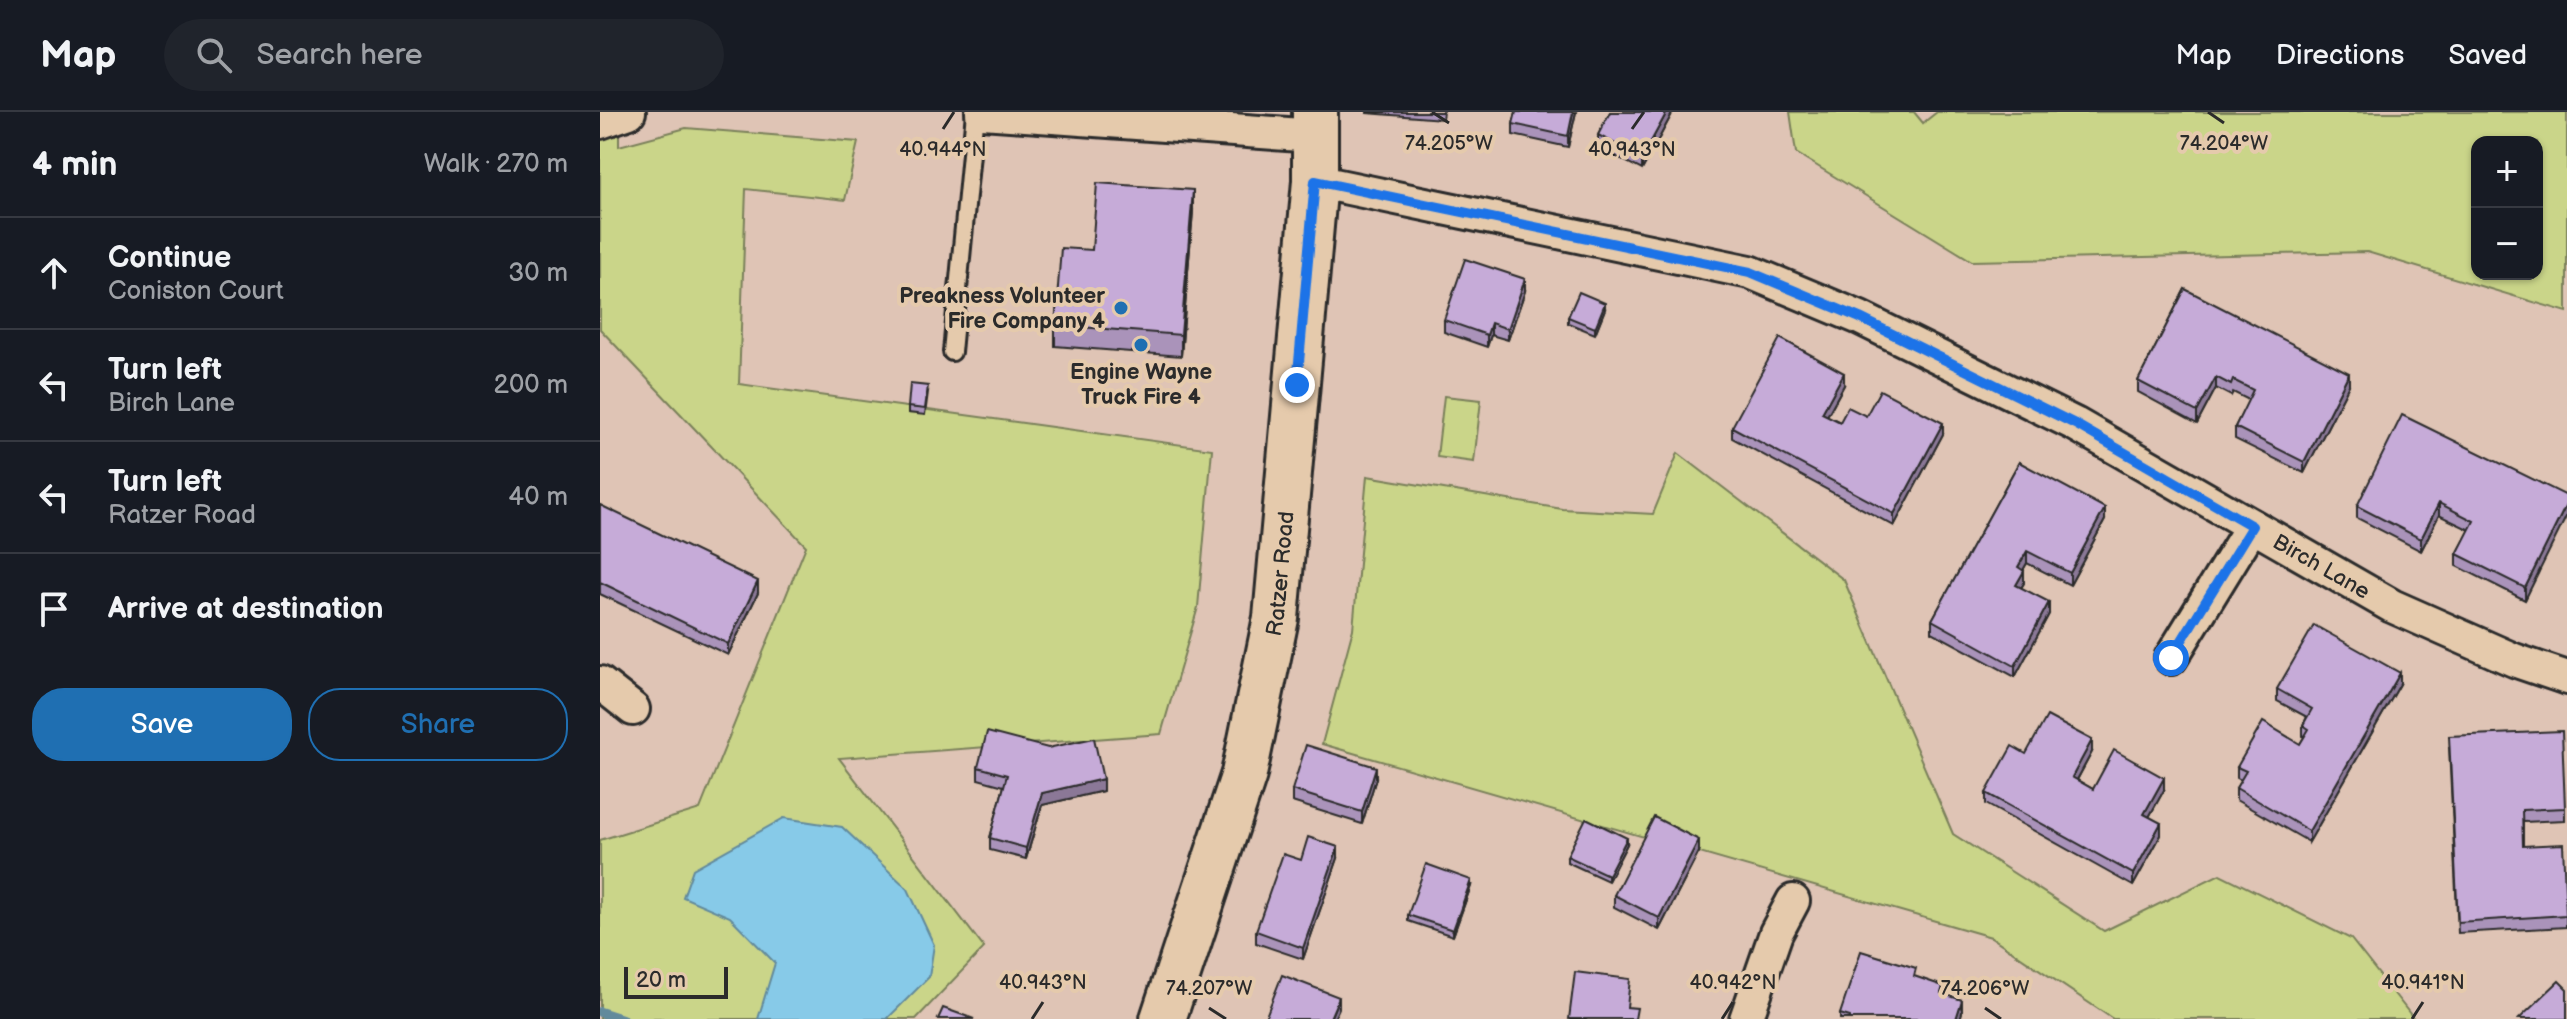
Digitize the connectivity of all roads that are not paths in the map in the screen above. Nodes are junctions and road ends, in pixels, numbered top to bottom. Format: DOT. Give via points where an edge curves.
graph roads {
  1 [pos="629,112"];
  2 [pos="975,112"];
  3 [pos="982,112"];
  4 [pos="600,122"];
  5 [pos="1315,124"];
  6 [pos="1315,181"];
  7 [pos="952,352"];
  8 [pos="2252,526"];
  9 [pos="2171,658"];
  10 [pos="2567,678"];
  11 [pos="600,683"];
  12 [pos="633,709"];
  13 [pos="1793,901"];
  14 [pos="1163,1019"];
  15 [pos="1746,1019"];
  1 -- 4 [label="street"];
  2 -- 7 [label="lane"];
  3 -- 5 [label="street"];
  5 -- 6 [label="main road, Ratzer Road"];
  6 -- 8 [label="street, Birch Lane" via="1750,272 1860,318 2062,418"];
  6 -- 14 [label="main road, Ratzer Road" via="1276,618 1244,774"];
  8 -- 9 [label="street"];
  8 -- 10 [label="street, Birch Lane" via="2392,606"];
  11 -- 12 [label="street"];
  13 -- 15 [label="street"];
}
